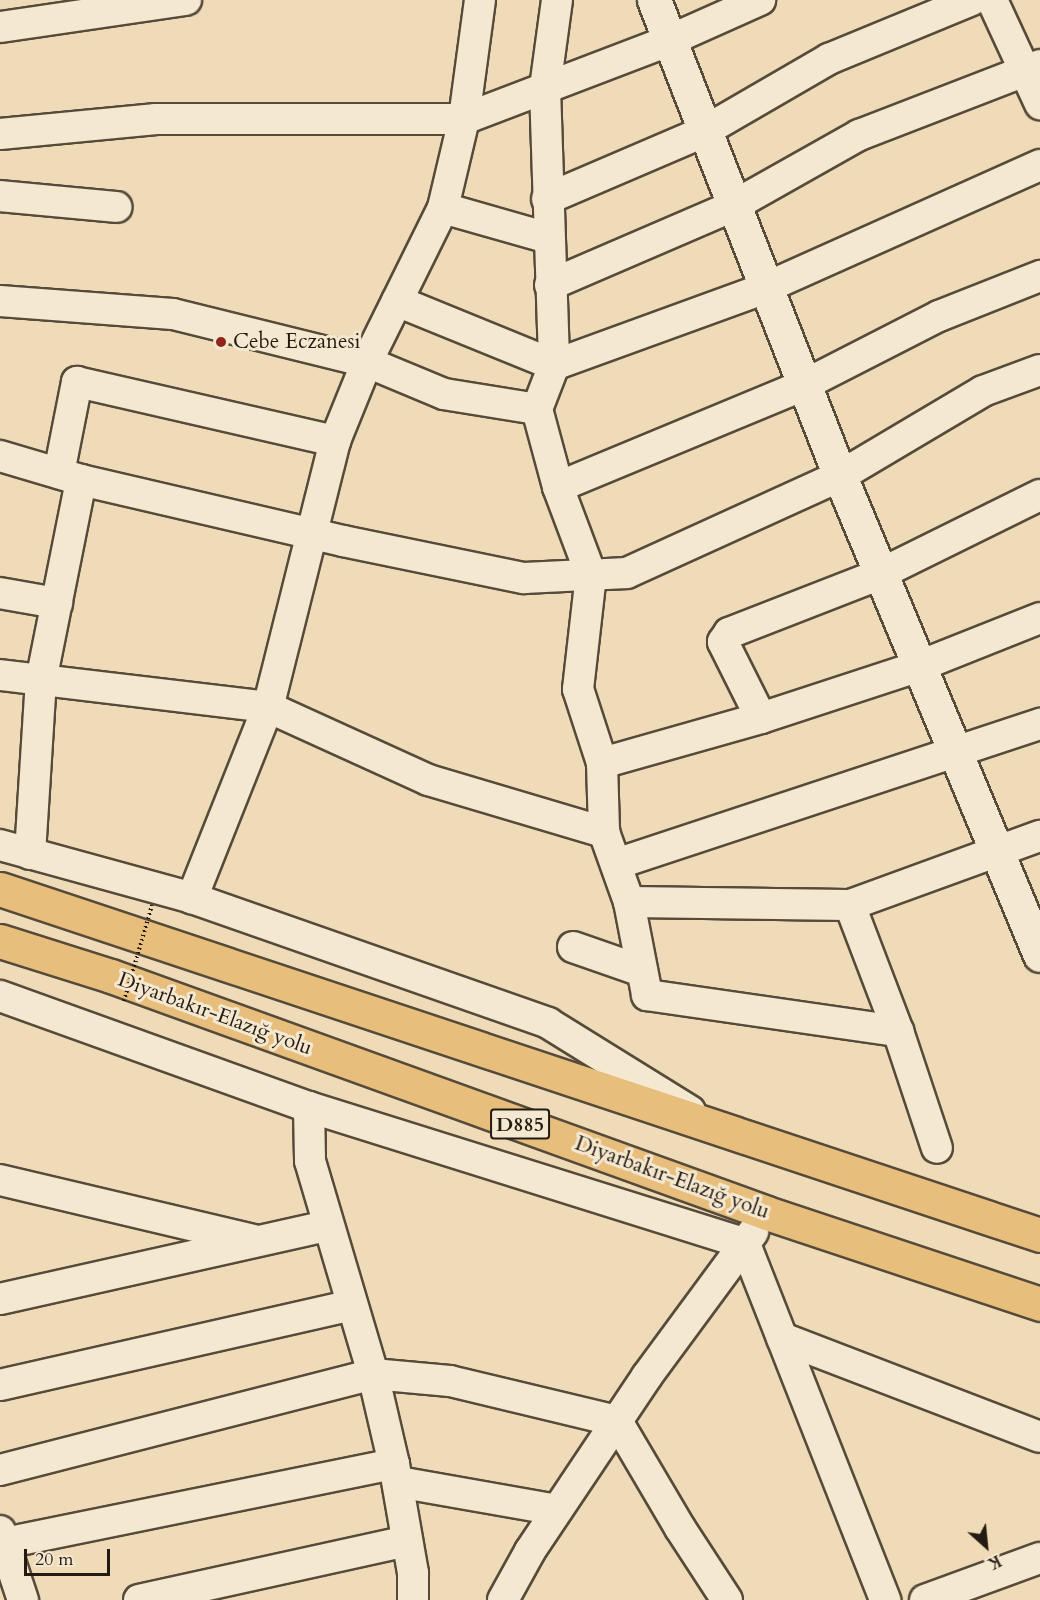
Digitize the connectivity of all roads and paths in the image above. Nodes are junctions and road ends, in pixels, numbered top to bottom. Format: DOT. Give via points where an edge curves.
graph roads {
  1 [pos="186,0"];
  2 [pos="480,0"];
  3 [pos="557,0"];
  4 [pos="654,0"];
  5 [pos="760,0"];
  6 [pos="972,0"];
  7 [pos="992,0"];
  8 [pos="154,1"];
  9 [pos="0,27"];
  10 [pos="668,41"];
  11 [pos="1033,68"];
  12 [pos="545,88"];
  13 [pos="1040,104"];
  14 [pos="464,119"];
  15 [pos="703,132"];
  16 [pos="0,134"];
  17 [pos="1040,165"];
  18 [pos="0,196"];
  19 [pos="547,199"];
  20 [pos="733,206"];
  21 [pos="116,207"];
  22 [pos="443,208"];
  23 [pos="548,238"];
  24 [pos="1040,276"];
  25 [pos="550,285"];
  26 [pos="765,288"];
  27 [pos="0,301"];
  28 [pos="397,302"];
  29 [pos="367,363"];
  30 [pos="554,365"];
  31 [pos="1040,370"];
  32 [pos="804,385"];
  33 [pos="537,409"];
  34 [pos="335,441"];
  35 [pos="0,456"];
  36 [pos="840,476"];
  37 [pos="70,477"];
  38 [pos="558,487"];
  39 [pos="1040,495"];
  40 [pos="310,533"];
  41 [pos="880,574"];
  42 [pos="591,575"];
  43 [pos="0,592"];
  44 [pos="57,603"];
  45 [pos="1040,618"];
  46 [pos="917,667"];
  47 [pos="0,675"];
  48 [pos="41,681"];
  49 [pos="268,707"];
  50 [pos="761,718"];
  51 [pos="1040,724"];
  52 [pos="953,754"];
  53 [pos="602,763"];
  54 [pos="604,832"];
  55 [pos="1040,836"];
  56 [pos="0,845"];
  57 [pos="993,851"];
  58 [pos="30,854"];
  59 [pos="615,864"];
  60 [pos="0,889"];
  61 [pos="192,898"];
  62 [pos="629,902"];
  63 [pos="152,905"];
  64 [pos="850,905"];
  65 [pos="0,941"];
  66 [pos="573,947"];
  67 [pos="1040,955"];
  68 [pos="642,971"];
  69 [pos="0,996"];
  70 [pos="124,1001"];
  71 [pos="898,1031"];
  72 [pos="309,1107"];
  73 [pos="711,1124"];
  74 [pos="937,1148"];
  75 [pos="0,1179"];
  76 [pos="767,1213"];
  77 [pos="327,1226"];
  78 [pos="1040,1235"];
  79 [pos="259,1241"];
  80 [pos="745,1244"];
  81 [pos="0,1299"];
  82 [pos="1040,1304"];
  83 [pos="352,1305"];
  84 [pos="782,1338"];
  85 [pos="373,1374"];
  86 [pos="0,1385"];
  87 [pos="618,1421"];
  88 [pos="1040,1437"];
  89 [pos="0,1470"];
  90 [pos="396,1473"];
  91 [pos="557,1510"];
  92 [pos="1,1539"];
  93 [pos="407,1541"];
  94 [pos="1040,1558"];
  95 [pos="23,1600"];
  96 [pos="139,1600"];
  97 [pos="413,1600"];
  98 [pos="503,1600"];
  99 [pos="727,1600"];
  100 [pos="885,1600"];
  101 [pos="925,1600"];
  1 -- 8 [label="street"];
  2 -- 14 [label="street"];
  3 -- 12 [label="street"];
  4 -- 10 [label="street"];
  5 -- 10 [label="street"];
  6 -- 15 [label="street" via="829,59"];
  7 -- 11 [label="street"];
  8 -- 9 [label="street"];
  10 -- 12 [label="street"];
  10 -- 15 [label="street"];
  11 -- 13 [label="street"];
  11 -- 20 [label="street" via="859,135"];
  12 -- 14 [label="street"];
  12 -- 19 [label="street"];
  14 -- 16 [label="street" via="156,119"];
  14 -- 22 [label="street"];
  15 -- 19 [label="street"];
  15 -- 20 [label="street"];
  17 -- 26 [label="street"];
  18 -- 21 [label="street"];
  19 -- 23 [label="street"];
  20 -- 25 [label="street"];
  20 -- 26 [label="street"];
  22 -- 23 [label="street"];
  22 -- 28 [label="street"];
  23 -- 25 [label="street"];
  24 -- 32 [label="street" via="939,316"];
  25 -- 30 [label="street"];
  26 -- 30 [label="street"];
  26 -- 32 [label="street"];
  27 -- 29 [label="street" via="173,314"];
  28 -- 29 [label="street"];
  28 -- 30 [label="street"];
  29 -- 33 [label="street" via="444,394"];
  29 -- 34 [label="street"];
  30 -- 33 [label="street"];
  31 -- 36 [label="street" via="983,391"];
  32 -- 36 [label="street"];
  32 -- 38 [label="street"];
  33 -- 38 [label="street"];
  34 -- 37 [label="street" via="77,382"];
  34 -- 40 [label="street"];
  35 -- 37 [label="street"];
  36 -- 41 [label="street"];
  36 -- 42 [label="street" via="627,573"];
  37 -- 40 [label="street"];
  37 -- 44 [label="street"];
  38 -- 42 [label="street"];
  39 -- 41 [label="street"];
  40 -- 42 [label="street" via="524,578"];
  40 -- 49 [label="street"];
  41 -- 46 [label="street"];
  41 -- 50 [label="street" via="729,633 723,642"];
  42 -- 53 [label="street" via="578,689"];
  43 -- 44 [label="street"];
  44 -- 48 [label="street"];
  45 -- 46 [label="street"];
  46 -- 50 [label="street"];
  46 -- 52 [label="street"];
  47 -- 48 [label="street"];
  48 -- 49 [label="street"];
  48 -- 58 [label="street"];
  49 -- 54 [label="street" via="428,780"];
  49 -- 61 [label="street"];
  50 -- 53 [label="street"];
  51 -- 52 [label="street"];
  52 -- 57 [label="street"];
  52 -- 59 [label="street"];
  53 -- 54 [label="street"];
  54 -- 59 [label="street"];
  55 -- 57 [label="street"];
  56 -- 58 [label="street"];
  57 -- 64 [label="street"];
  57 -- 67 [label="street"];
  58 -- 61 [label="street"];
  59 -- 62 [label="street"];
  60 -- 73 [label="highway"];
  61 -- 73 [label="street" via="548,1023"];
  62 -- 64 [label="street"];
  62 -- 68 [label="street"];
  63 -- 70 [label="path, bridge"];
  64 -- 71 [label="street"];
  65 -- 76 [label="highway, Diyarbakır-Elazığ yolu / D885" via="111,976"];
  66 -- 68 [label="street"];
  68 -- 71 [label="street" via="647,995"];
  69 -- 72 [label="street"];
  71 -- 74 [label="street"];
  72 -- 77 [label="street" via="310,1161"];
  72 -- 80 [label="street"];
  73 -- 78 [label="highway"];
  75 -- 79 [label="street"];
  76 -- 80 [label="street"];
  76 -- 82 [label="highway, Diyarbakır-Elazığ yolu / D885"];
  77 -- 79 [label="street"];
  77 -- 83 [label="street"];
  79 -- 81 [label="street"];
  80 -- 84 [label="street"];
  80 -- 87 [label="street"];
  83 -- 85 [label="street"];
  83 -- 86 [label="street"];
  84 -- 88 [label="street"];
  84 -- 100 [label="street"];
  85 -- 87 [label="street" via="450,1381"];
  85 -- 89 [label="street"];
  85 -- 90 [label="street"];
  87 -- 91 [label="street"];
  87 -- 99 [label="street"];
  90 -- 91 [label="street"];
  90 -- 92 [label="street"];
  90 -- 93 [label="street"];
  91 -- 98 [label="street"];
  92 -- 95 [label="street"];
  93 -- 96 [label="street"];
  93 -- 97 [label="street"];
  94 -- 101 [label="street"];
}
